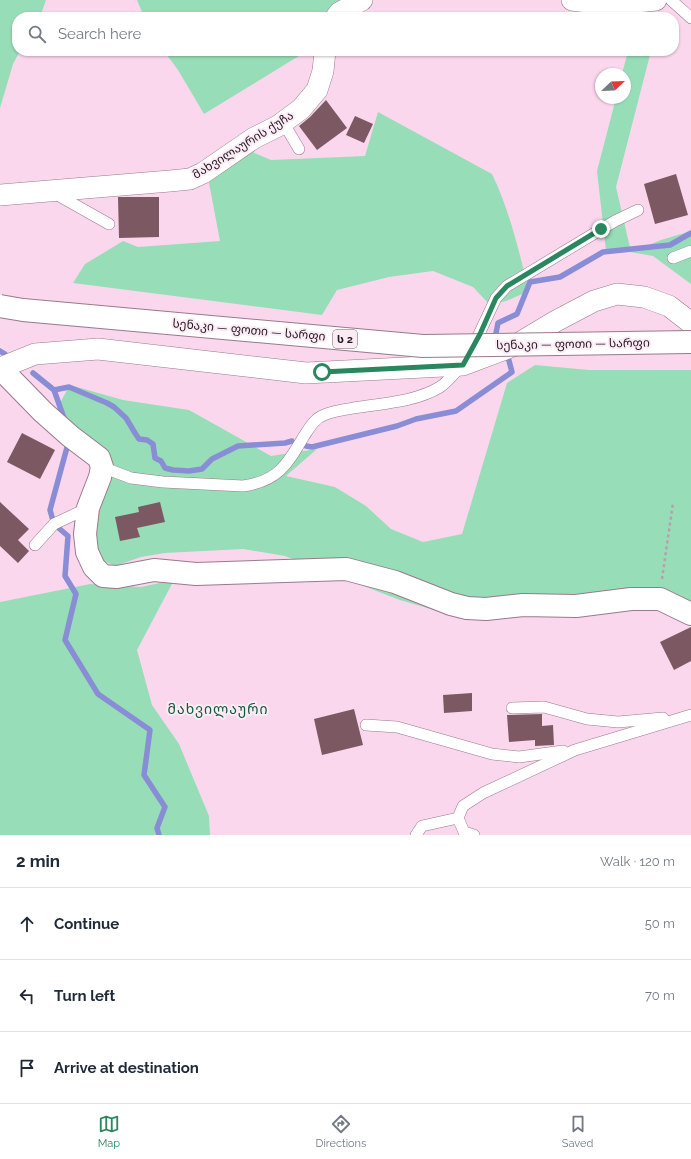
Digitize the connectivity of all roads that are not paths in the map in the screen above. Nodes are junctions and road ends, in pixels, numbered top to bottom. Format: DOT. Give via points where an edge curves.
graph roads {
  1 [pos="572,0"];
  2 [pos="656,0"];
  3 [pos="671,0"];
  4 [pos="358,1"];
  5 [pos="341,12"];
  6 [pos="691,18"];
  7 [pos="324,56"];
  8 [pos="283,122"];
  9 [pos="299,149"];
  10 [pos="52,192"];
  11 [pos="0,195"];
  12 [pos="638,210"];
  13 [pos="110,224"];
  14 [pos="691,251"];
  15 [pos="673,258"];
  16 [pos="0,306"];
  17 [pos="691,323"];
  18 [pos="691,342"];
  19 [pos="463,365"];
  20 [pos="0,368"];
  21 [pos="102,467"];
  22 [pos="88,508"];
  23 [pos="35,545"];
  24 [pos="691,614"];
  25 [pos="512,708"];
  26 [pos="688,715"];
  27 [pos="366,725"];
  28 [pos="575,750"];
  29 [pos="458,818"];
  30 [pos="416,835"];
  31 [pos="474,835"];
  1 -- 2 [label="street" via="592,3"];
  3 -- 6 [label="lane"];
  4 -- 5 [label="street"];
  7 -- 8 [label="street, მახვილაურის ქუჩა" via="317,90 301,109"];
  8 -- 9 [label="lane"];
  8 -- 10 [label="street, მახვილაურის ქუჩა" via="190,179"];
  10 -- 11 [label="street, მახვილაურის ქუჩა"];
  10 -- 13 [label="lane"];
  12 -- 19 [label="lane" via="615,221 507,286 496,298"];
  14 -- 15 [label="lane"];
  16 -- 18 [label="main road, სენაკი — ფოთი — სარფი / ს 2, bridge" via="424,346"];
  17 -- 19 [label="street" via="669,306 644,297 617,294 594,300 516,345"];
  19 -- 20 [label="street" via="306,373 98,349 34,354"];
  19 -- 21 [label="lane" via="441,386 420,396 324,415 312,422 292,457 280,472 256,484 243,486 163,482 131,478"];
  20 -- 21 [label="main road" via="43,412 99,458"];
  21 -- 22 [label="main road"];
  22 -- 23 [label="lane" via="54,524"];
  22 -- 24 [label="main road" via="85,534 87,552 94,567 103,576 117,577 154,570 196,574 346,569 395,582 467,608 576,606 611,600 660,599"];
  25 -- 26 [label="lane" via="544,707 587,719 618,722"];
  26 -- 28 [label="lane"];
  27 -- 28 [label="lane" via="397,727 498,755 519,757"];
  28 -- 29 [label="lane" via="483,793 463,806"];
  29 -- 30 [label="lane" via="422,826"];
  29 -- 31 [label="lane" via="464,832"];
}
